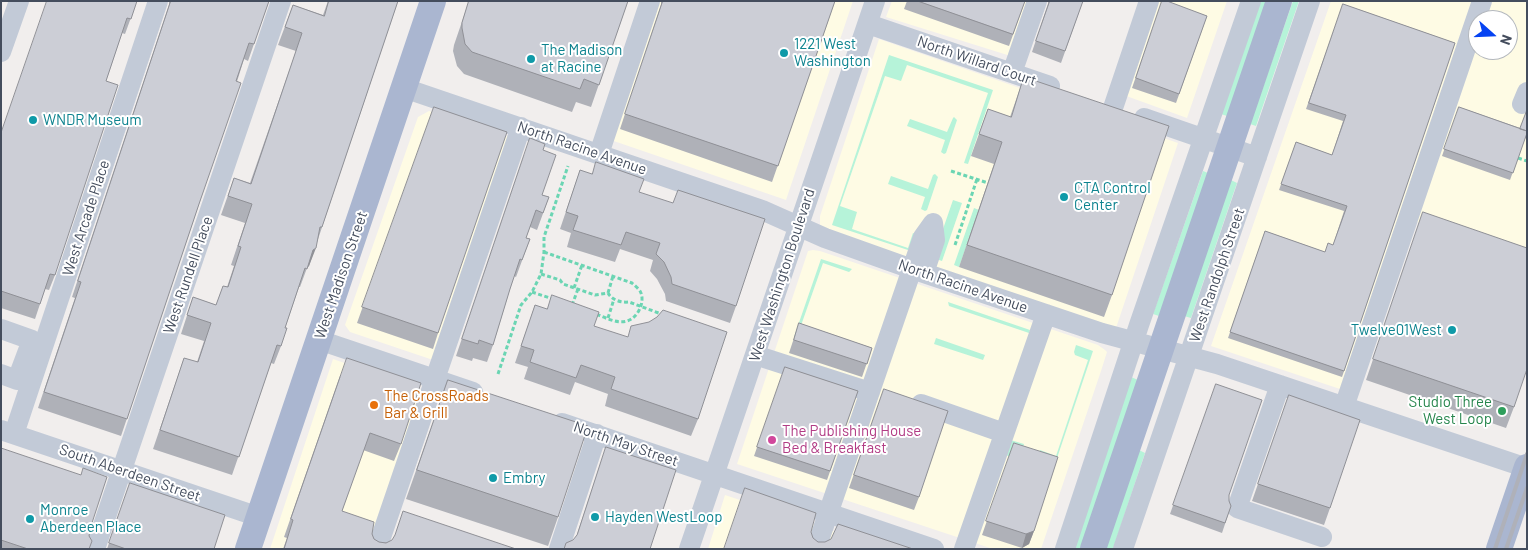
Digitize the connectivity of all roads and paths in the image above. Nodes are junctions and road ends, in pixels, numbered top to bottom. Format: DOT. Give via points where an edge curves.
graph roads {
  1 [pos="19,1"];
  2 [pos="158,1"];
  3 [pos="281,1"];
  4 [pos="433,1"];
  5 [pos="650,1"];
  6 [pos="875,1"];
  7 [pos="1036,1"];
  8 [pos="1149,1"];
  9 [pos="1250,1"];
  10 [pos="1278,1"];
  11 [pos="1310,1"];
  12 [pos="1482,1"];
  13 [pos="868,24"];
  14 [pos="1,52"];
  15 [pos="1012,73"];
  16 [pos="404,88"];
  17 [pos="1071,93"];
  18 [pos="521,127"];
  19 [pos="1203,138"];
  20 [pos="1228,147"];
  21 [pos="599,154"];
  22 [pos="1257,157"];
  23 [pos="1518,158"];
  24 [pos="1527,161"];
  25 [pos="568,166"];
  26 [pos="950,171"];
  27 [pos="977,179"];
  28 [pos="988,183"];
  29 [pos="798,226"];
  30 [pos="955,245"];
  31 [pos="544,252"];
  32 [pos="582,265"];
  33 [pos="918,271"];
  34 [pos="541,274"];
  35 [pos="614,276"];
  36 [pos="576,289"];
  37 [pos="532,292"];
  38 [pos="608,293"];
  39 [pos="614,299"];
  40 [pos="556,300"];
  41 [pos="564,303"];
  42 [pos="641,306"];
  43 [pos="590,312"];
  44 [pos="1046,314"];
  45 [pos="669,316"];
  46 [pos="608,318"];
  47 [pos="1,329"];
  48 [pos="319,340"];
  49 [pos="1133,342"];
  50 [pos="1160,349"];
  51 [pos="756,355"];
  52 [pos="1189,357"];
  53 [pos="1,374"];
  54 [pos="498,374"];
  55 [pos="435,379"];
  56 [pos="1280,385"];
  57 [pos="884,393"];
  58 [pos="491,398"];
  59 [pos="1344,407"];
  60 [pos="547,418"];
  61 [pos="8,432"];
  62 [pos="1004,433"];
  63 [pos="598,434"];
  64 [pos="1527,468"];
  65 [pos="122,470"];
  66 [pos="714,474"];
  67 [pos="828,513"];
  68 [pos="258,517"];
  69 [pos="1322,537"];
  70 [pos="94,549"];
  71 [pos="248,549"];
  72 [pos="377,549"];
  73 [pos="559,549"];
  74 [pos="690,549"];
  75 [pos="816,549"];
  76 [pos="934,549"];
  77 [pos="964,549"];
  78 [pos="1064,549"];
  79 [pos="1093,549"];
  80 [pos="1123,549"];
  81 [pos="1499,549"];
  1 -- 14 [label="street"];
  2 -- 61 [label="street, West Arcade Place"];
  3 -- 65 [label="street, West Rundell Place"];
  4 -- 16 [label="main road, West Madison Street"];
  5 -- 21 [label="street"];
  6 -- 13 [label="street, West Washington Boulevard"];
  7 -- 15 [label="street"];
  8 -- 19 [label="street" via="1105,105"];
  9 -- 19 [label="street"];
  10 -- 20 [label="main road, West Randolph Street"];
  11 -- 22 [label="street, West Randolph Street"];
  12 -- 59 [label="street" via="1417,222"];
  13 -- 15 [label="street, North Willard Court"];
  13 -- 29 [label="street, West Washington Boulevard"];
  15 -- 17 [label="street, North Willard Court"];
  16 -- 18 [label="street, North Racine Avenue"];
  16 -- 48 [label="main road, West Madison Street"];
  18 -- 21 [label="street, North Racine Avenue"];
  18 -- 55 [label="street"];
  19 -- 20 [label="street"];
  19 -- 49 [label="street"];
  20 -- 22 [label="street"];
  20 -- 50 [label="main road, West Randolph Street"];
  21 -- 29 [label="street, North Racine Avenue" via="762,210"];
  22 -- 52 [label="street, West Randolph Street"];
  23 -- 24 [label="path"];
  25 -- 31 [label="path" via="544,237"];
  26 -- 27 [label="path"];
  27 -- 28 [label="path"];
  27 -- 30 [label="path"];
  29 -- 33 [label="street, North Racine Avenue"];
  29 -- 51 [label="street, West Washington Boulevard"];
  31 -- 32 [label="path"];
  31 -- 34 [label="path"];
  32 -- 35 [label="path"];
  32 -- 36 [label="path"];
  33 -- 44 [label="street, North Racine Avenue"];
  33 -- 57 [label="street"];
  34 -- 36 [label="path"];
  34 -- 37 [label="path"];
  35 -- 38 [label="path"];
  35 -- 42 [label="path" via="632,282 640,290"];
  36 -- 38 [label="path" via="596,295"];
  36 -- 41 [label="path" via="572,306"];
  37 -- 40 [label="path"];
  37 -- 54 [label="path" via="521,305"];
  38 -- 39 [label="path"];
  39 -- 42 [label="path"];
  39 -- 46 [label="path"];
  42 -- 45 [label="path"];
  42 -- 46 [label="path" via="635,317 628,321"];
  43 -- 46 [label="path"];
  44 -- 49 [label="street, North Racine Avenue"];
  44 -- 62 [label="street"];
  47 -- 53 [label="street" via="32,340 17,380"];
  48 -- 55 [label="street"];
  48 -- 68 [label="main road, West Madison Street"];
  49 -- 50 [label="street, North Racine Avenue"];
  49 -- 78 [label="street"];
  50 -- 52 [label="street, North Racine Avenue"];
  50 -- 79 [label="main road, West Randolph Street"];
  51 -- 57 [label="street"];
  51 -- 66 [label="street, West Washington Boulevard"];
  52 -- 56 [label="street, North Racine Avenue"];
  52 -- 80 [label="street, West Randolph Street"];
  55 -- 58 [label="street"];
  55 -- 72 [label="street" via="400,512"];
  56 -- 59 [label="street, North Racine Avenue"];
  56 -- 69 [label="street" via="1237,508"];
  57 -- 62 [label="street"];
  57 -- 67 [label="street"];
  59 -- 64 [label="street, North Racine Avenue"];
  60 -- 63 [label="street, North May Street"];
  61 -- 65 [label="street, South Aberdeen Street"];
  62 -- 77 [label="street"];
  63 -- 66 [label="street, North May Street"];
  63 -- 73 [label="street"];
  64 -- 81 [label="main road"];
  65 -- 68 [label="street, South Aberdeen Street"];
  65 -- 70 [label="street, West Rundell Place"];
  66 -- 67 [label="street, North May Street"];
  66 -- 74 [label="street, West Washington Boulevard"];
  67 -- 75 [label="street"];
  67 -- 76 [label="street, North May Street"];
  68 -- 71 [label="main road, West Madison Street"];
}
